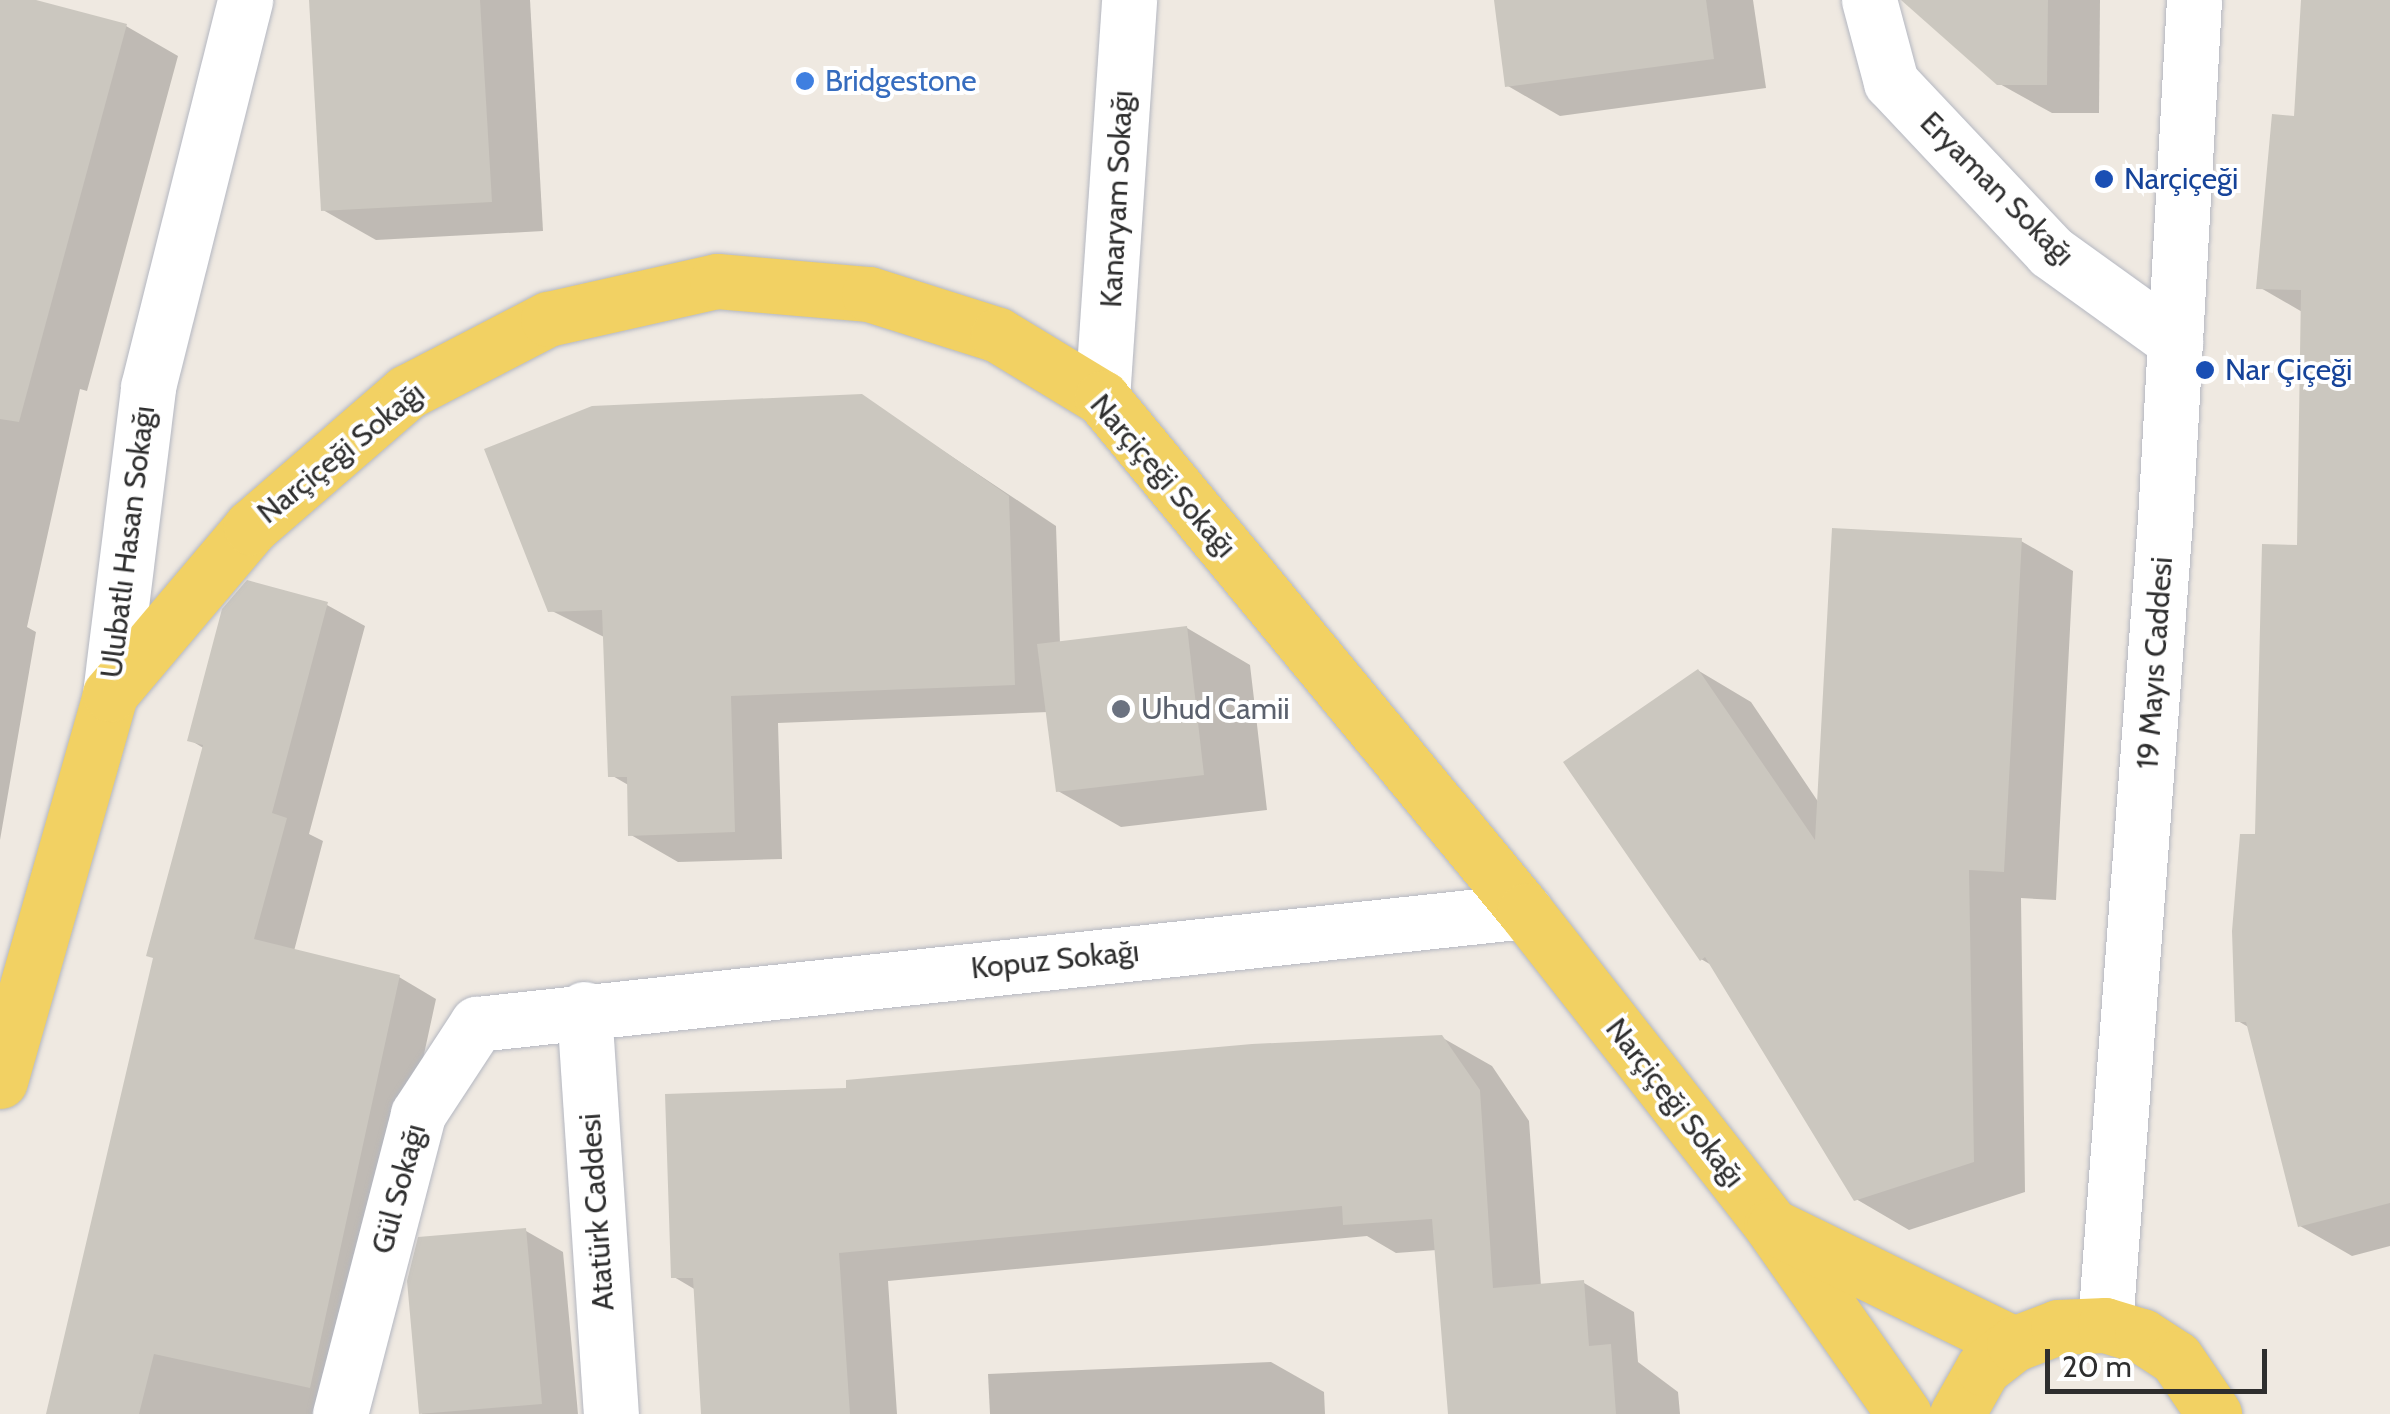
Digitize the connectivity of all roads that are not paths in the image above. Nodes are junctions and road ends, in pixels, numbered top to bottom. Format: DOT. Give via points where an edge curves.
graph roads {
  1 [pos="245,0"];
  2 [pos="1129,0"];
  3 [pos="1870,0"];
  4 [pos="2194,0"];
  5 [pos="2175,341"];
  6 [pos="1102,398"];
  7 [pos="110,694"];
  8 [pos="1525,911"];
  9 [pos="584,1009"];
  10 [pos="0,1080"];
  11 [pos="1771,1226"];
  12 [pos="2105,1325"];
  13 [pos="2014,1344"];
  14 [pos="340,1414"];
  15 [pos="611,1414"];
  16 [pos="1904,1414"];
  17 [pos="1956,1414"];
  18 [pos="2214,1414"];
  1 -- 7 [label="street, Ulubatlı Hasan Sokağı" via="148,387"];
  2 -- 6 [label="street, Kanaryam Sokağı"];
  3 -- 5 [label="street, Eryaman Sokağı" via="1891,82 2051,252"];
  4 -- 5 [label="street, 19 Mayıs Caddesi"];
  5 -- 12 [label="street, 19 Mayıs Caddesi"];
  6 -- 7 [label="main road, Narçiçeği Sokağı" via="998,335 869,294 716,281 548,319 407,392 251,527"];
  6 -- 8 [label="main road, Narçiçeği Sokağı"];
  7 -- 10 [label="main road, Ulubatlı Hasan Sokağı"];
  8 -- 9 [label="street, Kopuz Sokağı"];
  8 -- 11 [label="main road, Narçiçeği Sokağı"];
  9 -- 14 [label="street, Gül Sokağı" via="477,1024 418,1114"];
  9 -- 15 [label="street, Atatürk Caddesi"];
  11 -- 13 [label="main road, Narçiçeği Sokağı"];
  11 -- 16 [label="main road, Narçiçeği Sokağı"];
  12 -- 13 [label="main road" via="2058,1327"];
  12 -- 18 [label="main road" via="2142,1336 2176,1358"];
  13 -- 17 [label="main road" via="1984,1368"];
}
